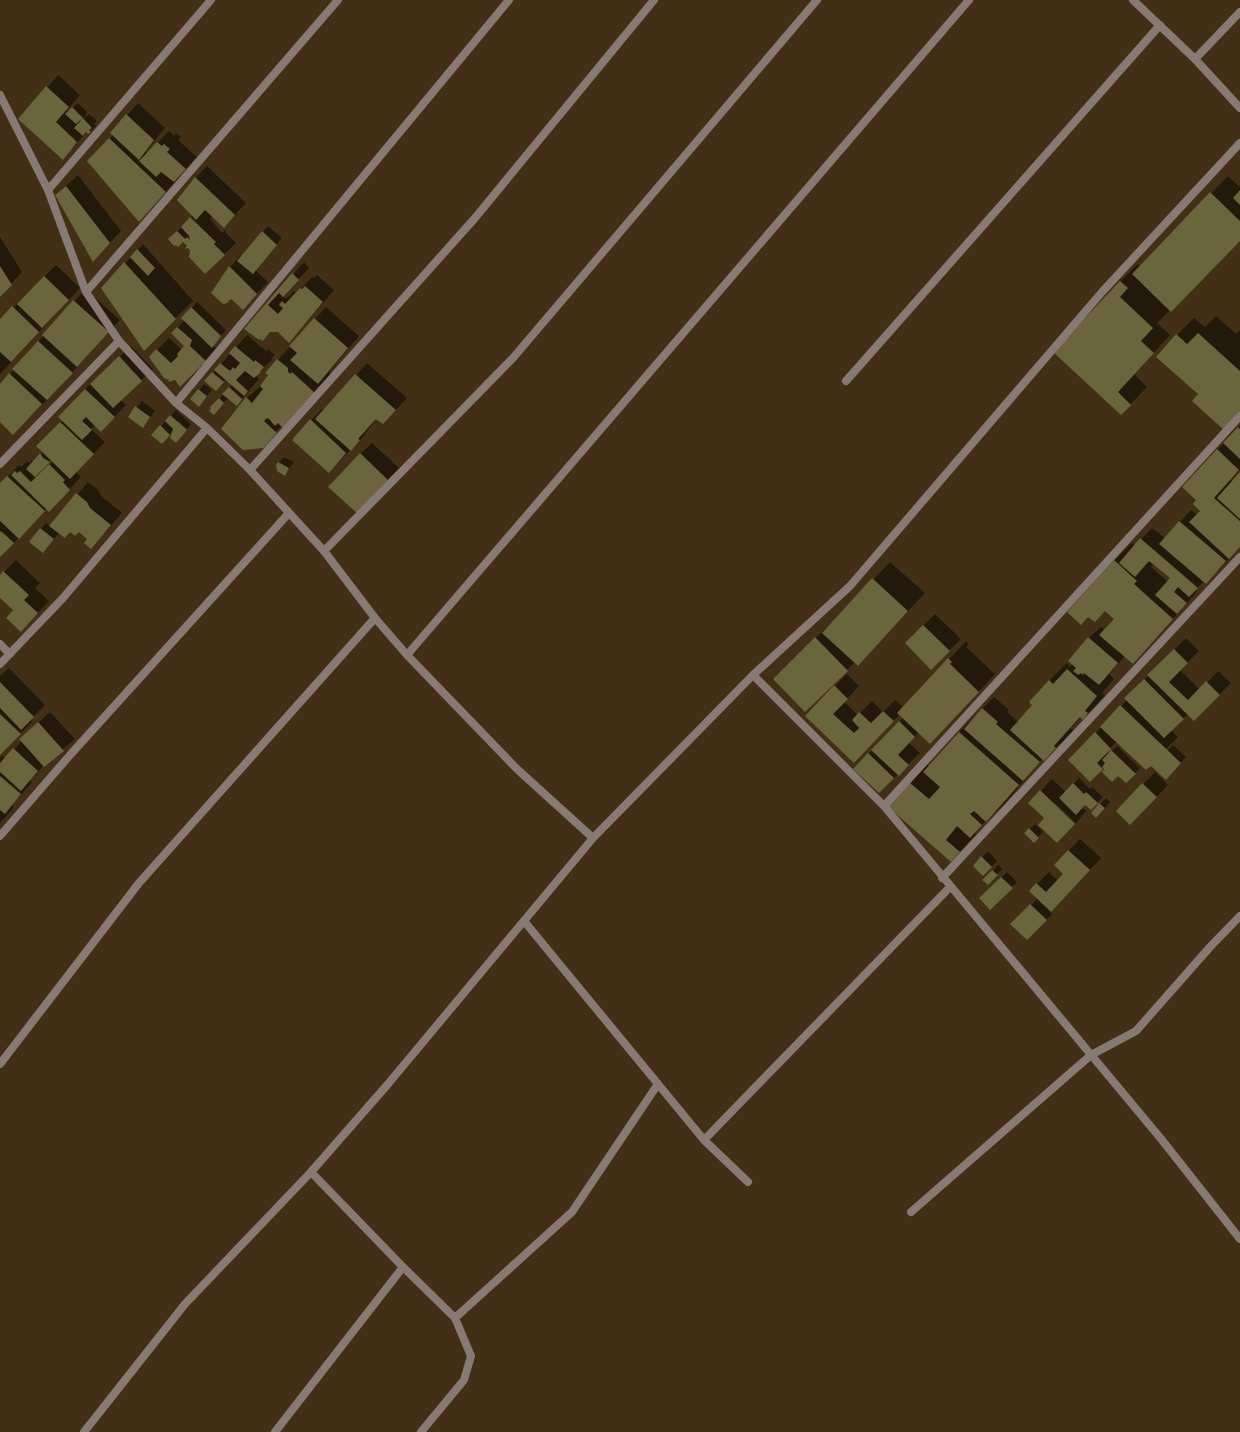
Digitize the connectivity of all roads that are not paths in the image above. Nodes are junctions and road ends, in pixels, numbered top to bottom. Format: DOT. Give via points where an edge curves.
graph roads {
  1 [pos="211,0"];
  2 [pos="338,0"];
  3 [pos="509,0"];
  4 [pos="654,0"];
  5 [pos="817,0"];
  6 [pos="969,0"];
  7 [pos="1133,0"];
  8 [pos="1240,12"];
  9 [pos="1160,25"];
  10 [pos="1195,59"];
  11 [pos="0,95"];
  12 [pos="1240,108"];
  13 [pos="1240,143"];
  14 [pos="48,190"];
  15 [pos="86,292"];
  16 [pos="119,341"];
  17 [pos="846,381"];
  18 [pos="176,403"];
  19 [pos="1240,416"];
  20 [pos="207,428"];
  21 [pos="0,464"];
  22 [pos="250,470"];
  23 [pos="289,513"];
  24 [pos="324,551"];
  25 [pos="1240,557"];
  26 [pos="375,618"];
  27 [pos="0,644"];
  28 [pos="10,654"];
  29 [pos="407,655"];
  30 [pos="0,664"];
  31 [pos="754,675"];
  32 [pos="884,806"];
  33 [pos="0,836"];
  34 [pos="593,838"];
  35 [pos="942,878"];
  36 [pos="950,888"];
  37 [pos="1240,916"];
  38 [pos="524,921"];
  39 [pos="1091,1055"];
  40 [pos="0,1064"];
  41 [pos="658,1084"];
  42 [pos="704,1140"];
  43 [pos="311,1172"];
  44 [pos="748,1182"];
  45 [pos="910,1212"];
  46 [pos="1240,1238"];
  47 [pos="403,1268"];
  48 [pos="455,1318"];
  49 [pos="84,1432"];
  50 [pos="275,1432"];
  51 [pos="421,1432"];
  1 -- 14 [label="street"];
  2 -- 15 [label="street"];
  3 -- 18 [label="street"];
  4 -- 22 [label="street" via="475,218"];
  5 -- 24 [label="street" via="513,358"];
  6 -- 29 [label="street"];
  7 -- 9 [label="street"];
  8 -- 10 [label="street"];
  9 -- 10 [label="street"];
  9 -- 17 [label="street"];
  10 -- 12 [label="street"];
  11 -- 14 [label="street"];
  13 -- 31 [label="street" via="1102,292 850,586"];
  14 -- 15 [label="street"];
  15 -- 16 [label="street"];
  16 -- 18 [label="street"];
  16 -- 21 [label="street"];
  18 -- 20 [label="street"];
  19 -- 32 [label="street"];
  20 -- 22 [label="street"];
  20 -- 28 [label="street" via="63,598"];
  22 -- 23 [label="street"];
  23 -- 24 [label="street"];
  23 -- 33 [label="street"];
  24 -- 26 [label="street"];
  25 -- 35 [label="street"];
  26 -- 29 [label="street"];
  26 -- 40 [label="street" via="139,883"];
  27 -- 28 [label="street"];
  28 -- 30 [label="street"];
  29 -- 34 [label="street" via="517,769"];
  31 -- 32 [label="street"];
  31 -- 34 [label="street"];
  32 -- 35 [label="street"];
  34 -- 38 [label="street"];
  35 -- 36 [label="street"];
  36 -- 39 [label="street"];
  36 -- 42 [label="street"];
  37 -- 39 [label="street" via="1136,1031"];
  38 -- 41 [label="street"];
  38 -- 43 [label="street"];
  39 -- 45 [label="street"];
  39 -- 46 [label="street"];
  41 -- 42 [label="street"];
  41 -- 48 [label="street" via="572,1212"];
  42 -- 44 [label="street"];
  43 -- 47 [label="street"];
  43 -- 49 [label="street" via="185,1304"];
  47 -- 48 [label="street"];
  47 -- 50 [label="street"];
  48 -- 51 [label="street" via="471,1356 464,1380"];
}
